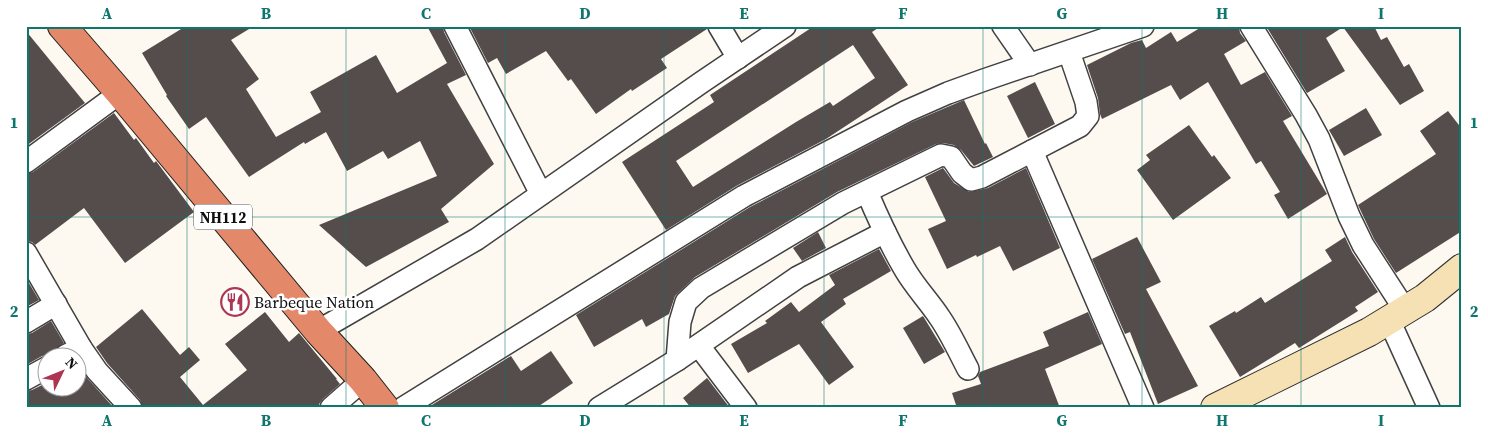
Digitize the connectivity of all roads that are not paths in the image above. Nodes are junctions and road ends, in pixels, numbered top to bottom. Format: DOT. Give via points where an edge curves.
graph roads {
  1 [pos="455,26"];
  2 [pos="719,26"];
  3 [pos="785,26"];
  4 [pos="1003,26"];
  5 [pos="1143,26"];
  6 [pos="1252,26"];
  7 [pos="62,27"];
  8 [pos="1070,52"];
  9 [pos="738,58"];
  10 [pos="1030,65"];
  11 [pos="120,93"];
  12 [pos="1032,151"];
  13 [pos="26,162"];
  14 [pos="867,192"];
  15 [pos="541,194"];
  16 [pos="885,232"];
  17 [pos="26,253"];
  18 [pos="1462,268"];
  19 [pos="56,304"];
  20 [pos="1397,315"];
  21 [pos="26,322"];
  22 [pos="318,331"];
  23 [pos="71,346"];
  24 [pos="699,346"];
  25 [pos="677,360"];
  26 [pos="88,363"];
  27 [pos="968,369"];
  28 [pos="38,372"];
  29 [pos="26,379"];
  30 [pos="362,380"];
  31 [pos="131,408"];
  32 [pos="330,408"];
  33 [pos="385,408"];
  34 [pos="403,408"];
  35 [pos="599,408"];
  36 [pos="746,408"];
  37 [pos="1143,408"];
  38 [pos="1215,408"];
  39 [pos="1429,408"];
  1 -- 15 [label="street"];
  2 -- 9 [label="street"];
  3 -- 9 [label="street"];
  4 -- 10 [label="street"];
  5 -- 8 [label="street"];
  6 -- 20 [label="street" via="1319,139 1349,216"];
  7 -- 11 [label="highway, NH112"];
  8 -- 10 [label="street"];
  8 -- 12 [label="street" via="1088,116 1080,126"];
  9 -- 15 [label="street"];
  10 -- 34 [label="street" via="908,110 744,196"];
  11 -- 13 [label="street"];
  11 -- 22 [label="highway, NH112"];
  12 -- 14 [label="street" via="971,180 951,157 941,155"];
  12 -- 37 [label="street"];
  14 -- 16 [label="street"];
  14 -- 25 [label="street" via="700,288 686,302 680,322"];
  15 -- 22 [label="street" via="477,239"];
  16 -- 24 [label="street" via="798,277"];
  16 -- 27 [label="street" via="904,268 953,338"];
  17 -- 19 [label="street"];
  18 -- 20 [label="street" via="1425,298"];
  19 -- 21 [label="street"];
  19 -- 23 [label="street"];
  20 -- 38 [label="street" via="1370,332"];
  20 -- 39 [label="street"];
  22 -- 30 [label="highway, NH112"];
  24 -- 25 [label="street"];
  24 -- 36 [label="street"];
  25 -- 35 [label="street"];
  26 -- 31 [label="street"];
  28 -- 29 [label="street"];
  30 -- 32 [label="street"];
  30 -- 33 [label="highway, NH112"];
}
